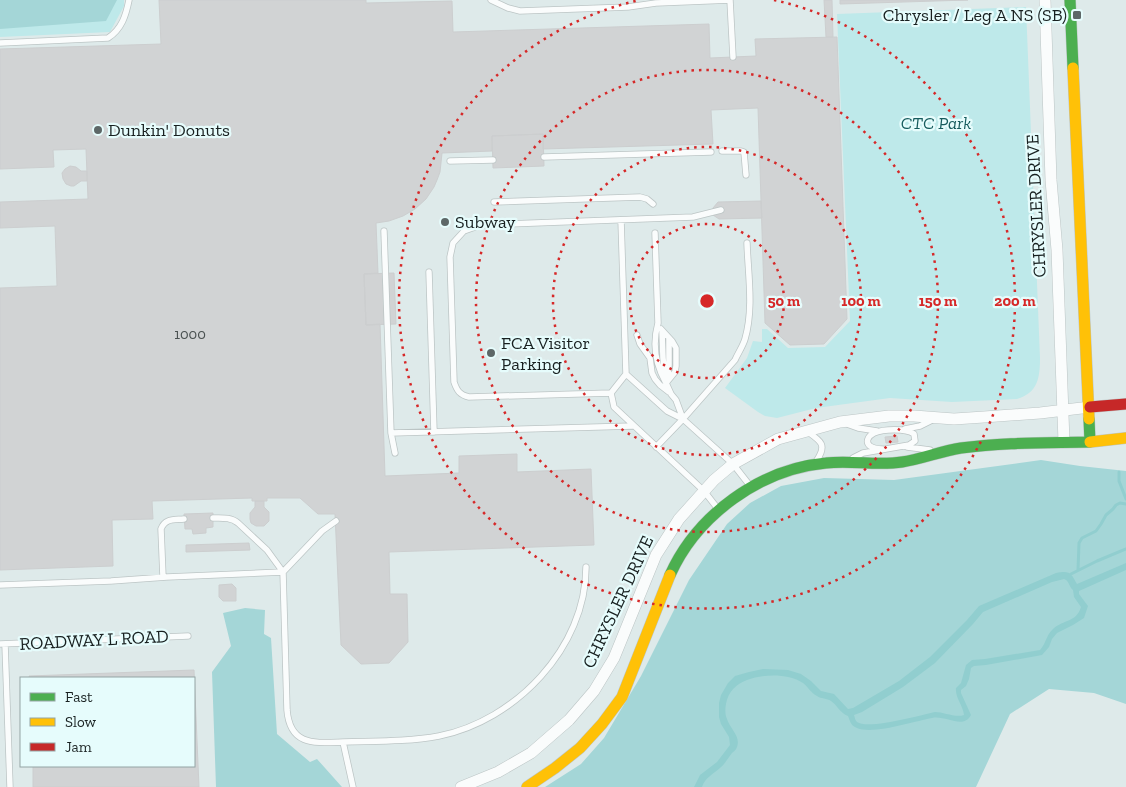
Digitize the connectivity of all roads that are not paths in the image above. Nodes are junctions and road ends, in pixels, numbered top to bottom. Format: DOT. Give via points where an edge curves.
graph roads {
  1 [pos="128,0"];
  2 [pos="491,0"];
  3 [pos="730,0"];
  4 [pos="1045,0"];
  5 [pos="1070,0"];
  6 [pos="0,43"];
  7 [pos="733,57"];
  8 [pos="722,151"];
  9 [pos="711,152"];
  10 [pos="544,157"];
  11 [pos="493,160"];
  12 [pos="450,161"];
  13 [pos="746,176"];
  14 [pos="494,202"];
  15 [pos="653,204"];
  16 [pos="721,210"];
  17 [pos="621,220"];
  18 [pos="384,231"];
  19 [pos="655,233"];
  20 [pos="747,243"];
  21 [pos="429,272"];
  22 [pos="658,323"];
  23 [pos="662,331"];
  24 [pos="637,335"];
  25 [pos="626,374"];
  26 [pos="666,383"];
  27 [pos="612,393"];
  28 [pos="671,394"];
  29 [pos="1126,404"];
  30 [pos="1090,407"];
  31 [pos="1062,411"];
  32 [pos="936,418"];
  33 [pos="684,419"];
  34 [pos="840,422"];
  35 [pos="633,426"];
  36 [pos="806,430"];
  37 [pos="901,430"];
  38 [pos="391,432"];
  39 [pos="434,432"];
  40 [pos="881,432"];
  41 [pos="1126,438"];
  42 [pos="1064,442"];
  43 [pos="1090,442"];
  44 [pos="1126,442"];
  45 [pos="656,447"];
  46 [pos="902,447"];
  47 [pos="882,449"];
  48 [pos="938,452"];
  49 [pos="395,453"];
  50 [pos="846,462"];
  51 [pos="733,464"];
  52 [pos="815,464"];
  53 [pos="751,487"];
  54 [pos="704,492"];
  55 [pos="719,511"];
  56 [pos="213,518"];
  57 [pos="184,520"];
  58 [pos="336,521"];
  59 [pos="586,568"];
  60 [pos="283,572"];
  61 [pos="163,577"];
  62 [pos="0,585"];
  63 [pos="188,636"];
  64 [pos="2,644"];
  65 [pos="343,742"];
  66 [pos="10,787"];
  67 [pos="353,787"];
  68 [pos="461,787"];
  69 [pos="527,787"];
  1 -- 6 [label="lane" via="125,18 108,38"];
  2 -- 3 [label="lane" via="520,11"];
  3 -- 7 [label="lane"];
  4 -- 31 [label="street, CHRYSLER DRIVE"];
  5 -- 30 [label="main road"];
  8 -- 13 [label="lane" via="744,152"];
  9 -- 10 [label="lane"];
  11 -- 12 [label="lane"];
  14 -- 15 [label="lane" via="640,197"];
  16 -- 17 [label="lane" via="693,217"];
  17 -- 25 [label="lane"];
  17 -- 27 [label="lane" via="481,225 464,231 453,243 450,257 454,382 459,393 469,396"];
  18 -- 38 [label="lane"];
  19 -- 22 [label="lane"];
  20 -- 33 [label="lane" via="750,308 745,339 734,360"];
  21 -- 39 [label="lane"];
  22 -- 23 [label="lane"];
  22 -- 26 [label="lane" via="656,357"];
  23 -- 26 [label="lane"];
  23 -- 26 [label="lane" via="676,348 675,372"];
  24 -- 28 [label="lane" via="650,358 655,379"];
  25 -- 27 [label="lane"];
  25 -- 33 [label="lane" via="667,411"];
  26 -- 28 [label="lane"];
  27 -- 35 [label="lane" via="614,407"];
  28 -- 33 [label="lane"];
  29 -- 30 [label="main road"];
  30 -- 31 [label="street, CHRYSLER DRIVE"];
  30 -- 43 [label="main road"];
  31 -- 32 [label="street, CHRYSLER DRIVE"];
  31 -- 42 [label="street, CHRYSLER DRIVE"];
  32 -- 34 [label="street, CHRYSLER DRIVE" via="889,416"];
  32 -- 37 [label="lane"];
  33 -- 45 [label="lane"];
  33 -- 51 [label="lane"];
  34 -- 36 [label="street, CHRYSLER DRIVE"];
  34 -- 40 [label="lane"];
  35 -- 39 [label="lane"];
  35 -- 45 [label="lane"];
  36 -- 51 [label="street, CHRYSLER DRIVE" via="778,439"];
  36 -- 52 [label="lane" via="822,444 823,450"];
  37 -- 40 [label="lane"];
  37 -- 46 [label="lane" via="911,432 915,438 912,444"];
  38 -- 39 [label="lane"];
  38 -- 49 [label="lane"];
  40 -- 47 [label="lane" via="871,435 868,441 872,447"];
  41 -- 43 [label="main road"];
  42 -- 43 [label="main road, CHRYSLER DRIVE"];
  42 -- 48 [label="main road, CHRYSLER DRIVE"];
  43 -- 44 [label="main road"];
  45 -- 54 [label="lane"];
  46 -- 47 [label="lane"];
  46 -- 48 [label="lane"];
  47 -- 50 [label="lane" via="863,453"];
  48 -- 50 [label="main road, CHRYSLER DRIVE" via="895,463"];
  50 -- 52 [label="main road, CHRYSLER DRIVE"];
  51 -- 53 [label="lane"];
  51 -- 54 [label="street, CHRYSLER DRIVE"];
  52 -- 53 [label="main road, CHRYSLER DRIVE" via="799,467"];
  53 -- 55 [label="main road, CHRYSLER DRIVE"];
  54 -- 55 [label="lane"];
  54 -- 68 [label="street, CHRYSLER DRIVE" via="679,519 656,555 614,658 594,691 570,720 531,753 498,772"];
  55 -- 69 [label="main road, CHRYSLER DRIVE" via="704,524 673,568 622,698 581,748"];
  56 -- 60 [label="lane" via="229,518 238,523 267,550"];
  57 -- 61 [label="lane" via="167,520 161,529"];
  58 -- 60 [label="lane" via="322,531"];
  59 -- 65 [label="lane" via="581,603 565,642 524,694 483,721 439,736"];
  60 -- 61 [label="lane"];
  60 -- 65 [label="lane" via="289,723 304,740"];
  61 -- 62 [label="lane"];
  63 -- 64 [label="lane, ROADWAY L ROAD"];
  64 -- 66 [label="lane"];
  65 -- 67 [label="lane"];
}
